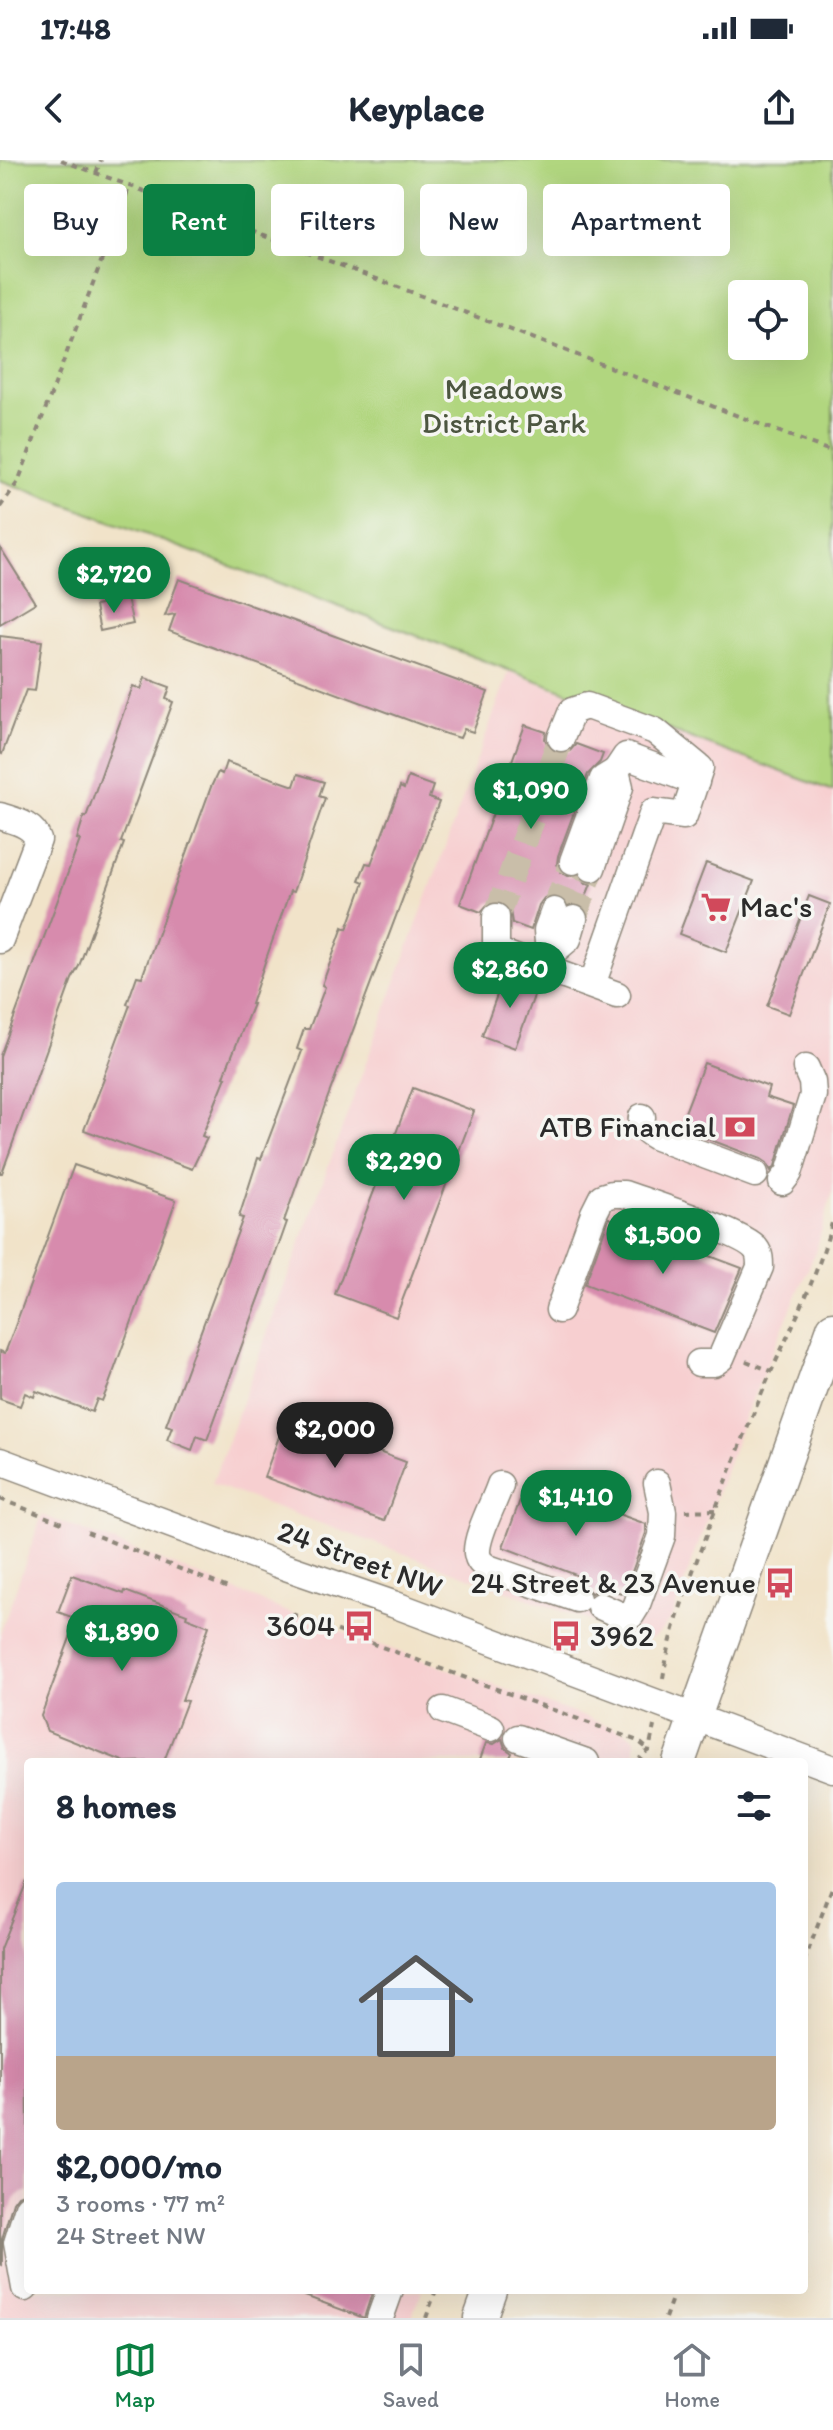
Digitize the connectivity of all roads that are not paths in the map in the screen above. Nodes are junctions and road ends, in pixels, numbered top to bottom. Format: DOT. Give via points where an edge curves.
graph roads {
  1 [pos="561,738"];
  2 [pos="696,782"];
  3 [pos="0,816"];
  4 [pos="582,864"];
  5 [pos="564,915"];
  6 [pos="496,917"];
  7 [pos="0,940"];
  8 [pos="547,962"];
  9 [pos="592,985"];
  10 [pos="617,995"];
  11 [pos="806,1068"];
  12 [pos="642,1117"];
  13 [pos="755,1174"];
  14 [pos="782,1182"];
  15 [pos="559,1310"];
  16 [pos="833,1328"];
  17 [pos="699,1363"];
  18 [pos="0,1461"];
  19 [pos="657,1483"];
  20 [pos="500,1485"];
  21 [pos="443,1710"];
  22 [pos="694,1718"];
  23 [pos="491,1728"];
  24 [pos="518,1738"];
  25 [pos="664,1756"];
  26 [pos="575,1758"];
  27 [pos="803,1758"];
  28 [pos="808,1760"];
  29 [pos="833,1769"];
  30 [pos="24,2220"];
  31 [pos="24,2282"];
  32 [pos="389,2294"];
  33 [pos="489,2294"];
  34 [pos="380,2318"];
  35 [pos="480,2318"];
  1 -- 2 [label="street" via="572,711 587,706 655,731 700,768"];
  2 -- 4 [label="street" via="626,756 616,771 620,787"];
  2 -- 9 [label="street" via="684,816 653,812"];
  3 -- 7 [label="street" via="28,827 38,840"];
  5 -- 8 [label="street" via="547,930"];
  6 -- 8 [label="street" via="496,951"];
  8 -- 9 [label="street"];
  9 -- 10 [label="street"];
  11 -- 14 [label="street" via="813,1095"];
  12 -- 13 [label="street" via="646,1131 656,1137"];
  15 -- 17 [label="street" via="602,1197 624,1194 737,1235 756,1248 760,1267 721,1358"];
  16 -- 22 [label="main road"];
  18 -- 22 [label="street, 24 Street NW"];
  19 -- 20 [label="street" via="662,1536 631,1615 481,1563 481,1534"];
  21 -- 23 [label="street"];
  22 -- 25 [label="main road"];
  22 -- 27 [label="street, 24 Street NW"];
  24 -- 26 [label="street"];
  28 -- 29 [label="street, 24 Street NW"];
  30 -- 31 [label="street" via="17,2243"];
  32 -- 34 [label="street"];
  33 -- 35 [label="main road"];
}
